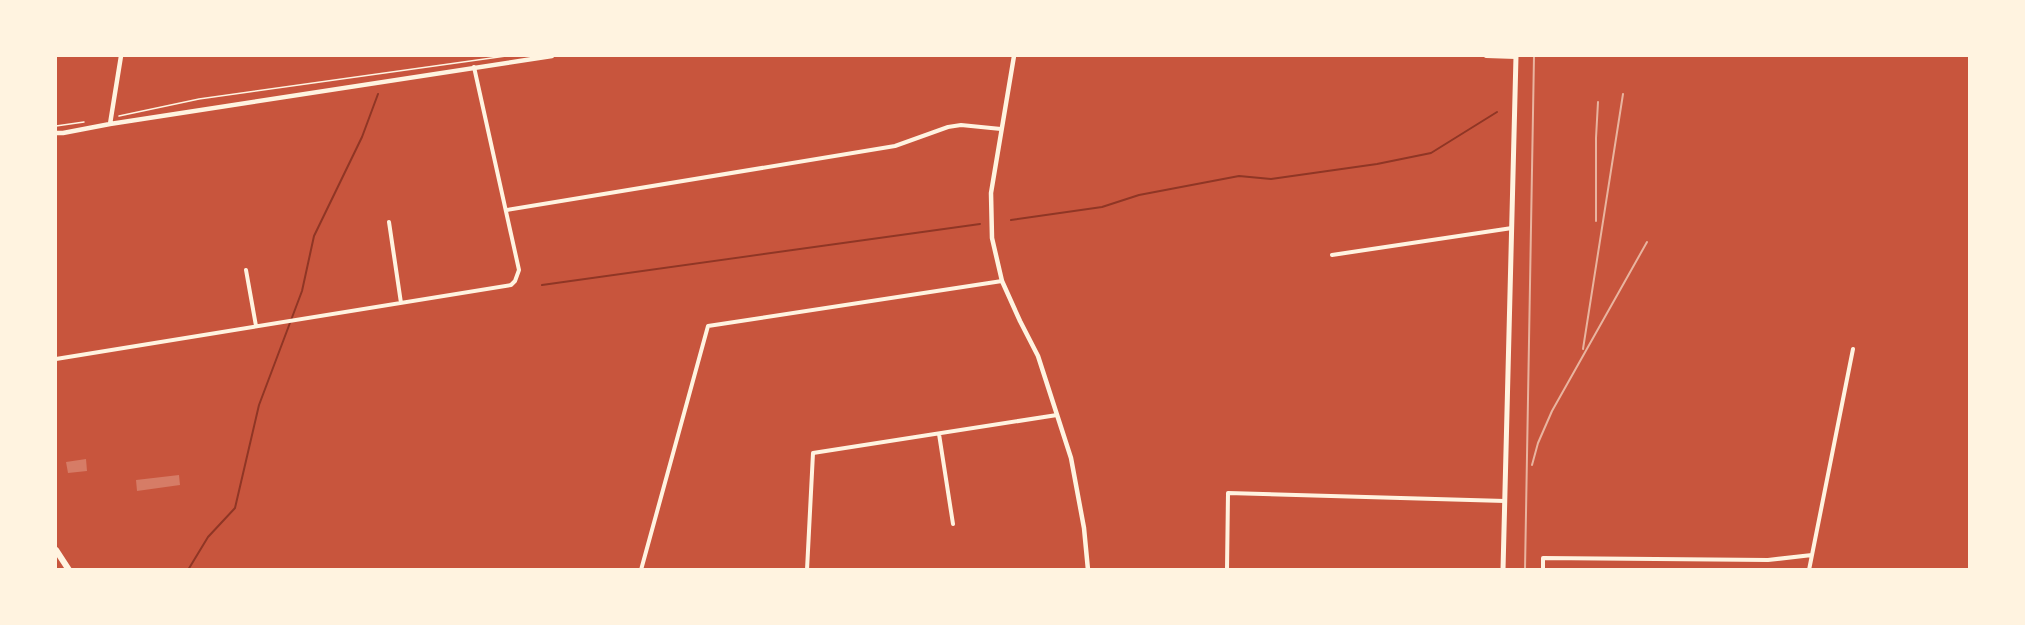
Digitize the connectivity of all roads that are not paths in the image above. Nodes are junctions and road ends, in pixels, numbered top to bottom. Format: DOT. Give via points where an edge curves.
graph roads {
  1 [pos="121,56"];
  2 [pos="552,56"];
  3 [pos="1014,56"];
  4 [pos="1486,56"];
  5 [pos="1516,56"];
  6 [pos="474,67"];
  7 [pos="110,124"];
  8 [pos="1000,129"];
  9 [pos="56,133"];
  10 [pos="507,210"];
  11 [pos="389,222"];
  12 [pos="1512,228"];
  13 [pos="1332,255"];
  14 [pos="246,270"];
  15 [pos="1002,281"];
  16 [pos="401,303"];
  17 [pos="256,326"];
  18 [pos="1853,349"];
  19 [pos="56,359"];
  20 [pos="1057,415"];
  21 [pos="939,434"];
  22 [pos="1505,501"];
  23 [pos="953,524"];
  24 [pos="56,550"];
  25 [pos="1812,555"];
  26 [pos="69,570"];
  27 [pos="642,570"];
  28 [pos="807,570"];
  29 [pos="1088,570"];
  30 [pos="1227,570"];
  31 [pos="1503,570"];
  32 [pos="1543,570"];
  33 [pos="1809,570"];
  1 -- 7 [label="street"];
  2 -- 6 [label="street"];
  3 -- 8 [label="street"];
  4 -- 5 [label="street"];
  5 -- 12 [label="main road"];
  6 -- 7 [label="street"];
  6 -- 10 [label="street"];
  7 -- 9 [label="street"];
  8 -- 10 [label="street" via="954,126 895,146"];
  8 -- 15 [label="street" via="990,219"];
  10 -- 16 [label="street" via="519,270 511,285"];
  11 -- 16 [label="street"];
  12 -- 13 [label="street"];
  12 -- 22 [label="main road"];
  14 -- 17 [label="street"];
  15 -- 20 [label="street" via="1038,356"];
  15 -- 27 [label="street" via="708,326"];
  16 -- 17 [label="street"];
  17 -- 19 [label="street"];
  18 -- 25 [label="street"];
  20 -- 21 [label="street"];
  20 -- 29 [label="street" via="1079,493"];
  21 -- 23 [label="street"];
  21 -- 28 [label="street" via="813,453"];
  22 -- 30 [label="street" via="1228,493"];
  22 -- 31 [label="main road"];
  24 -- 26 [label="main road"];
  25 -- 32 [label="street" via="1768,560 1543,558"];
  25 -- 33 [label="street"];
}
